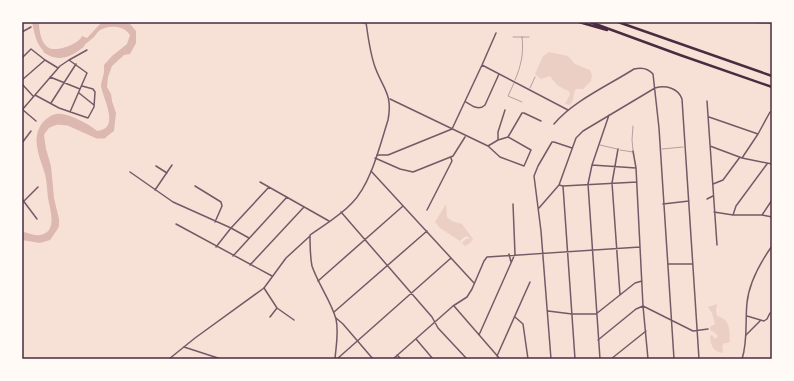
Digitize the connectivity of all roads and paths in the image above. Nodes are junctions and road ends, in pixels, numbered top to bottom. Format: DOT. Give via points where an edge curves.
graph roads {
  1 [pos="360,22"];
  2 [pos="579,22"];
  3 [pos="590,22"];
  4 [pos="618,22"];
  5 [pos="748,22"];
  6 [pos="366,23"];
  7 [pos="772,23"];
  8 [pos="31,27"];
  9 [pos="22,32"];
  10 [pos="496,32"];
  11 [pos="618,32"];
  12 [pos="513,37"];
  13 [pos="522,37"];
  14 [pos="529,37"];
  15 [pos="87,50"];
  16 [pos="22,58"];
  17 [pos="45,60"];
  18 [pos="69,60"];
  19 [pos="76,64"];
  20 [pos="482,65"];
  21 [pos="58,68"];
  22 [pos="499,74"];
  23 [pos="772,76"];
  24 [pos="50,77"];
  25 [pos="535,78"];
  26 [pos="22,80"];
  27 [pos="514,81"];
  28 [pos="64,83"];
  29 [pos="22,84"];
  30 [pos="82,86"];
  31 [pos="772,87"];
  32 [pos="656,88"];
  33 [pos="80,89"];
  34 [pos="530,90"];
  35 [pos="79,92"];
  36 [pos="35,95"];
  37 [pos="33,97"];
  38 [pos="390,99"];
  39 [pos="707,101"];
  40 [pos="465,102"];
  41 [pos="522,102"];
  42 [pos="51,104"];
  43 [pos="94,106"];
  44 [pos="22,110"];
  45 [pos="505,110"];
  46 [pos="568,110"];
  47 [pos="70,112"];
  48 [pos="770,112"];
  49 [pos="609,115"];
  50 [pos="709,116"];
  51 [pos="36,121"];
  52 [pos="541,121"];
  53 [pos="554,124"];
  54 [pos="633,126"];
  55 [pos="452,129"];
  56 [pos="31,131"];
  57 [pos="758,134"];
  58 [pos="466,136"];
  59 [pos="508,137"];
  60 [pos="498,140"];
  61 [pos="22,143"];
  62 [pos="599,144"];
  63 [pos="488,146"];
  64 [pos="710,146"];
  65 [pos="685,147"];
  66 [pos="572,148"];
  67 [pos="660,149"];
  68 [pos="618,150"];
  69 [pos="634,152"];
  70 [pos="377,155"];
  71 [pos="376,158"];
  72 [pos="451,158"];
  73 [pos="741,158"];
  74 [pos="772,163"];
  75 [pos="172,164"];
  76 [pos="768,164"];
  77 [pos="592,165"];
  78 [pos="156,166"];
  79 [pos="615,166"];
  80 [pos="636,168"];
  81 [pos="371,171"];
  82 [pos="130,172"];
  83 [pos="167,173"];
  84 [pos="260,182"];
  85 [pos="637,182"];
  86 [pos="612,183"];
  87 [pos="588,184"];
  88 [pos="713,184"];
  89 [pos="559,185"];
  90 [pos="195,186"];
  91 [pos="563,186"];
  92 [pos="269,187"];
  93 [pos="38,188"];
  94 [pos="155,190"];
  95 [pos="713,196"];
  96 [pos="286,197"];
  97 [pos="707,199"];
  98 [pos="23,200"];
  99 [pos="772,200"];
  100 [pos="689,201"];
  101 [pos="513,204"];
  102 [pos="663,204"];
  103 [pos="403,206"];
  104 [pos="304,207"];
  105 [pos="539,208"];
  106 [pos="427,210"];
  107 [pos="341,212"];
  108 [pos="714,212"];
  109 [pos="733,215"];
  110 [pos="762,215"];
  111 [pos="772,217"];
  112 [pos="37,219"];
  113 [pos="329,221"];
  114 [pos="215,222"];
  115 [pos="176,224"];
  116 [pos="231,228"];
  117 [pos="427,231"];
  118 [pos="310,235"];
  119 [pos="249,238"];
  120 [pos="364,240"];
  121 [pos="717,245"];
  122 [pos="772,246"];
  123 [pos="216,247"];
  124 [pos="640,247"];
  125 [pos="617,249"];
  126 [pos="592,250"];
  127 [pos="568,252"];
  128 [pos="542,253"];
  129 [pos="509,254"];
  130 [pos="516,254"];
  131 [pos="233,256"];
  132 [pos="451,258"];
  133 [pos="511,263"];
  134 [pos="668,264"];
  135 [pos="693,264"];
  136 [pos="250,265"];
  137 [pos="387,266"];
  138 [pos="272,276"];
  139 [pos="318,281"];
  140 [pos="642,281"];
  141 [pos="530,282"];
  142 [pos="474,284"];
  143 [pos="264,288"];
  144 [pos="411,294"];
  145 [pos="620,296"];
  146 [pos="454,306"];
  147 [pos="644,306"];
  148 [pos="277,308"];
  149 [pos="547,311"];
  150 [pos="333,312"];
  151 [pos="770,313"];
  152 [pos="572,314"];
  153 [pos="596,314"];
  154 [pos="515,316"];
  155 [pos="747,316"];
  156 [pos="270,317"];
  157 [pos="336,318"];
  158 [pos="294,320"];
  159 [pos="671,320"];
  160 [pos="761,321"];
  161 [pos="435,322"];
  162 [pos="708,329"];
  163 [pos="646,331"];
  164 [pos="697,331"];
  165 [pos="479,335"];
  166 [pos="746,335"];
  167 [pos="416,339"];
  168 [pos="598,340"];
  169 [pos="357,341"];
  170 [pos="184,347"];
  171 [pos="397,355"];
  172 [pos="498,356"];
  173 [pos="169,359"];
  174 [pos="221,359"];
  175 [pos="336,359"];
  176 [pos="373,359"];
  177 [pos="393,359"];
  178 [pos="400,359"];
  179 [pos="433,359"];
  180 [pos="467,359"];
  181 [pos="500,359"];
  182 [pos="528,359"];
  183 [pos="551,359"];
  184 [pos="575,359"];
  185 [pos="600,359"];
  186 [pos="611,359"];
  187 [pos="648,359"];
  188 [pos="674,359"];
  189 [pos="699,359"];
  190 [pos="742,359"];
  1 -- 6 [label="lane"];
  2 -- 11 [label="highway"];
  3 -- 11 [label="highway"];
  4 -- 23 [label="highway"];
  5 -- 7 [label="street"];
  6 -- 38 [label="street" via="376,68"];
  8 -- 9 [label="street"];
  10 -- 20 [label="street"];
  11 -- 31 [label="highway"];
  12 -- 13 [label="lane"];
  13 -- 14 [label="lane"];
  13 -- 27 [label="lane" via="522,63"];
  15 -- 18 [label="street"];
  16 -- 17 [label="street" via="31,49"];
  17 -- 21 [label="street"];
  17 -- 26 [label="street"];
  18 -- 19 [label="street"];
  18 -- 21 [label="street"];
  19 -- 28 [label="street"];
  19 -- 30 [label="street" via="87,72"];
  20 -- 22 [label="street"];
  20 -- 40 [label="street"];
  21 -- 24 [label="street"];
  22 -- 27 [label="street"];
  22 -- 40 [label="street" via="482,108"];
  24 -- 28 [label="street"];
  24 -- 36 [label="street"];
  25 -- 34 [label="lane"];
  27 -- 34 [label="street"];
  27 -- 41 [label="lane" via="508,96"];
  28 -- 33 [label="street"];
  28 -- 42 [label="street"];
  29 -- 37 [label="street"];
  30 -- 33 [label="street"];
  30 -- 43 [label="street" via="95,91"];
  32 -- 46 [label="street" via="652,72 647,68 639,68"];
  32 -- 49 [label="street"];
  32 -- 65 [label="street" via="668,87 680,94"];
  32 -- 67 [label="street"];
  33 -- 35 [label="street"];
  34 -- 46 [label="street"];
  35 -- 43 [label="street"];
  35 -- 47 [label="street"];
  36 -- 37 [label="street"];
  36 -- 42 [label="street"];
  37 -- 44 [label="street"];
  38 -- 55 [label="street"];
  38 -- 70 [label="street" via="390,112"];
  39 -- 50 [label="street"];
  40 -- 55 [label="street"];
  42 -- 47 [label="street"];
  43 -- 47 [label="street" via="88,118"];
  44 -- 51 [label="street"];
  45 -- 60 [label="street" via="498,130"];
  46 -- 53 [label="street"];
  48 -- 57 [label="street"];
  49 -- 62 [label="street"];
  49 -- 66 [label="street" via="580,133"];
  50 -- 57 [label="street"];
  50 -- 64 [label="street"];
  52 -- 59 [label="street" via="522,113"];
  54 -- 69 [label="lane"];
  55 -- 58 [label="street"];
  55 -- 70 [label="street" via="388,155"];
  56 -- 61 [label="street"];
  57 -- 73 [label="street"];
  58 -- 63 [label="street"];
  58 -- 72 [label="street"];
  59 -- 60 [label="street"];
  59 -- 63 [label="street" via="531,150 524,166 500,157"];
  60 -- 63 [label="street"];
  62 -- 68 [label="lane"];
  62 -- 77 [label="street"];
  64 -- 73 [label="street"];
  64 -- 88 [label="street"];
  65 -- 67 [label="lane"];
  65 -- 100 [label="street"];
  66 -- 89 [label="street"];
  66 -- 105 [label="street" via="554,142 548,147 534,174"];
  67 -- 102 [label="street"];
  68 -- 69 [label="lane"];
  68 -- 79 [label="street"];
  69 -- 80 [label="street"];
  70 -- 71 [label="street"];
  71 -- 72 [label="street" via="410,172"];
  71 -- 81 [label="street"];
  72 -- 106 [label="street" via="452,161"];
  73 -- 76 [label="street"];
  73 -- 88 [label="street" via="723,180"];
  74 -- 76 [label="street"];
  75 -- 83 [label="street"];
  76 -- 109 [label="street" via="736,206"];
  77 -- 79 [label="street"];
  77 -- 87 [label="street"];
  78 -- 83 [label="street"];
  79 -- 80 [label="street"];
  79 -- 86 [label="street"];
  80 -- 85 [label="street"];
  81 -- 103 [label="street"];
  81 -- 107 [label="street" via="357,197"];
  82 -- 94 [label="street"];
  83 -- 94 [label="street"];
  84 -- 92 [label="street"];
  85 -- 86 [label="street"];
  85 -- 124 [label="street"];
  86 -- 87 [label="street"];
  86 -- 125 [label="street"];
  87 -- 91 [label="street"];
  87 -- 126 [label="street"];
  88 -- 95 [label="street"];
  89 -- 91 [label="street"];
  89 -- 105 [label="street"];
  90 -- 114 [label="street" via="221,202 222,206"];
  91 -- 127 [label="street"];
  92 -- 96 [label="street"];
  92 -- 116 [label="street"];
  93 -- 98 [label="street"];
  94 -- 114 [label="street" via="173,202"];
  95 -- 97 [label="street"];
  95 -- 108 [label="street"];
  96 -- 104 [label="street"];
  96 -- 119 [label="street"];
  98 -- 112 [label="street"];
  99 -- 110 [label="street"];
  100 -- 102 [label="street"];
  100 -- 135 [label="street"];
  101 -- 130 [label="street"];
  102 -- 134 [label="street"];
  103 -- 117 [label="street"];
  103 -- 120 [label="street"];
  104 -- 113 [label="street"];
  104 -- 136 [label="street"];
  105 -- 128 [label="street"];
  107 -- 113 [label="street"];
  107 -- 120 [label="street"];
  108 -- 109 [label="street"];
  108 -- 121 [label="street"];
  109 -- 110 [label="street"];
  110 -- 111 [label="street"];
  113 -- 118 [label="street"];
  114 -- 116 [label="street"];
  115 -- 123 [label="street"];
  116 -- 119 [label="street"];
  116 -- 123 [label="street"];
  117 -- 132 [label="street"];
  117 -- 137 [label="street"];
  118 -- 138 [label="street"];
  118 -- 139 [label="street" via="311,257"];
  119 -- 131 [label="street"];
  120 -- 137 [label="street"];
  120 -- 139 [label="street"];
  122 -- 155 [label="street" via="751,285"];
  123 -- 131 [label="street"];
  124 -- 125 [label="street"];
  124 -- 140 [label="street"];
  125 -- 126 [label="street"];
  125 -- 145 [label="street"];
  126 -- 127 [label="street"];
  126 -- 153 [label="street"];
  127 -- 128 [label="street"];
  127 -- 152 [label="street"];
  128 -- 130 [label="street"];
  128 -- 149 [label="street"];
  129 -- 130 [label="street"];
  129 -- 133 [label="street"];
  129 -- 142 [label="street" via="486,258"];
  130 -- 133 [label="street"];
  131 -- 136 [label="street"];
  132 -- 142 [label="street"];
  132 -- 144 [label="street"];
  133 -- 165 [label="street"];
  134 -- 135 [label="street"];
  134 -- 159 [label="street"];
  135 -- 164 [label="street"];
  136 -- 138 [label="street"];
  137 -- 144 [label="street"];
  137 -- 150 [label="street"];
  138 -- 143 [label="street"];
  139 -- 150 [label="street"];
  140 -- 145 [label="street" via="635,283"];
  140 -- 147 [label="street"];
  141 -- 154 [label="street"];
  142 -- 146 [label="street" via="467,297"];
  143 -- 148 [label="street"];
  143 -- 170 [label="street"];
  144 -- 161 [label="street"];
  144 -- 169 [label="street"];
  145 -- 153 [label="street"];
  146 -- 161 [label="street"];
  146 -- 165 [label="street"];
  147 -- 159 [label="street"];
  147 -- 163 [label="street"];
  147 -- 168 [label="street" via="636,309"];
  148 -- 156 [label="street"];
  148 -- 158 [label="street"];
  149 -- 152 [label="street"];
  149 -- 183 [label="street"];
  150 -- 157 [label="street"];
  151 -- 160 [label="street" via="766,320"];
  152 -- 153 [label="street"];
  152 -- 184 [label="street"];
  153 -- 168 [label="street"];
  154 -- 172 [label="street"];
  154 -- 182 [label="street" via="523,324"];
  155 -- 160 [label="street"];
  155 -- 166 [label="street"];
  157 -- 169 [label="street"];
  157 -- 175 [label="street"];
  159 -- 164 [label="street"];
  159 -- 188 [label="street"];
  160 -- 166 [label="street"];
  161 -- 167 [label="street"];
  161 -- 180 [label="street"];
  162 -- 164 [label="street"];
  163 -- 186 [label="street"];
  163 -- 187 [label="street"];
  164 -- 189 [label="street"];
  165 -- 172 [label="street"];
  166 -- 190 [label="street"];
  167 -- 171 [label="street"];
  167 -- 179 [label="street"];
  168 -- 185 [label="street"];
  169 -- 175 [label="street"];
  169 -- 176 [label="street"];
  170 -- 173 [label="street"];
  170 -- 174 [label="street"];
  171 -- 177 [label="street"];
  171 -- 178 [label="street"];
  172 -- 181 [label="street"];
}
